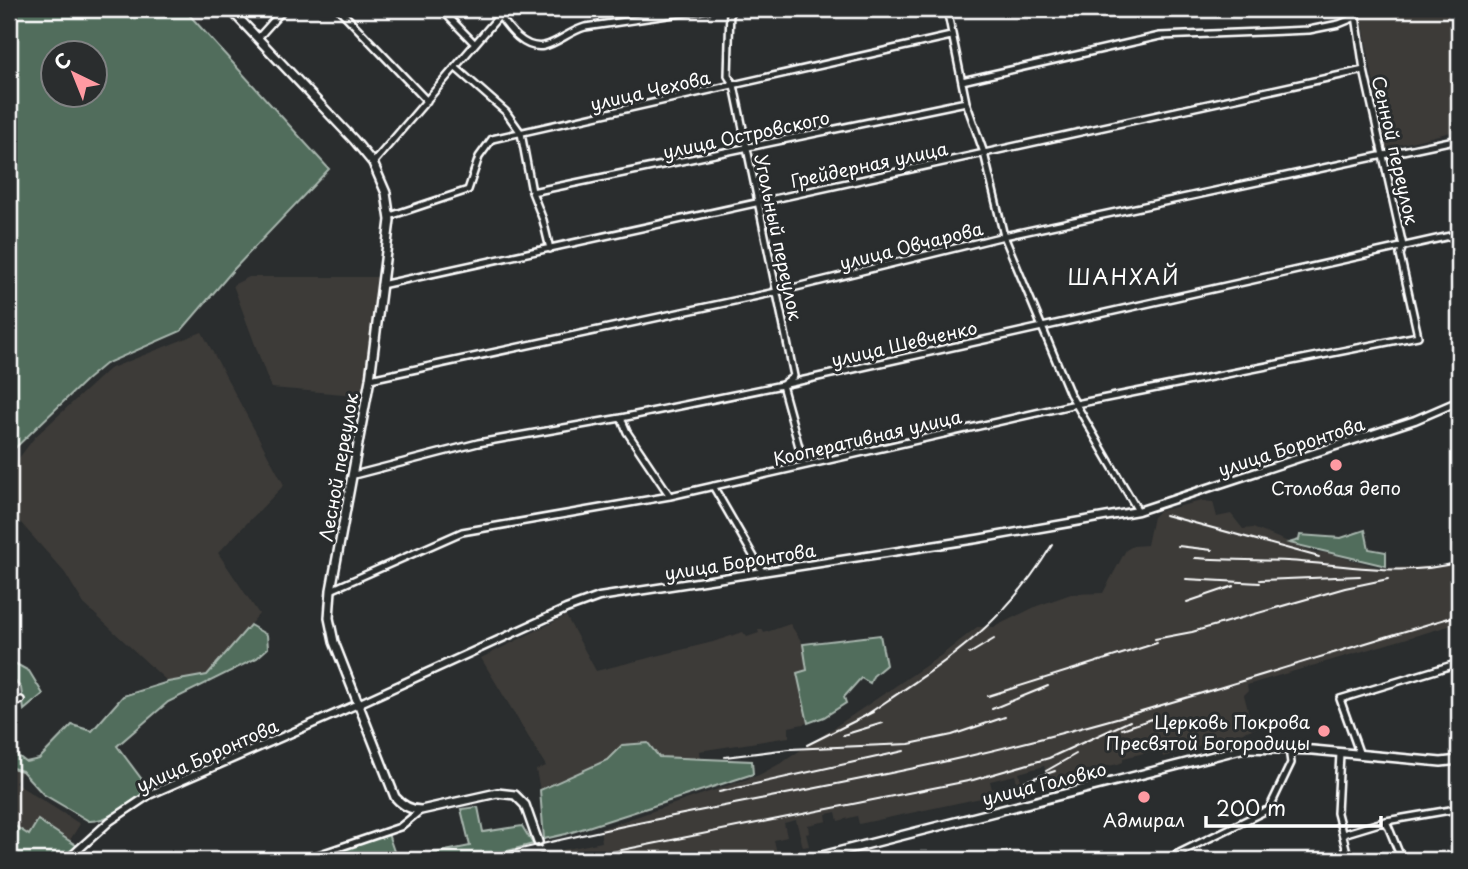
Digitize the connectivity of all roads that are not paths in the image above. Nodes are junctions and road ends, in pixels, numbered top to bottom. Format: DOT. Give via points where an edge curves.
graph roads {
  1 [pos="230,9"];
  2 [pos="284,9"];
  3 [pos="339,9"];
  4 [pos="441,9"];
  5 [pos="505,9"];
  6 [pos="709,9"];
  7 [pos="730,9"];
  8 [pos="947,9"];
  9 [pos="1355,9"];
  10 [pos="499,15"];
  11 [pos="1356,17"];
  12 [pos="951,36"];
  13 [pos="258,38"];
  14 [pos="475,44"];
  15 [pos="456,68"];
  16 [pos="1364,70"];
  17 [pos="962,82"];
  18 [pos="734,85"];
  19 [pos="426,101"];
  20 [pos="966,102"];
  21 [pos="522,133"];
  22 [pos="1459,139"];
  23 [pos="746,149"];
  24 [pos="984,153"];
  25 [pos="1384,157"];
  26 [pos="373,163"];
  27 [pos="532,192"];
  28 [pos="758,203"];
  29 [pos="390,216"];
  30 [pos="1459,234"];
  31 [pos="1004,236"];
  32 [pos="1403,246"];
  33 [pos="550,249"];
  34 [pos="381,285"];
  35 [pos="776,292"];
  36 [pos="1041,326"];
  37 [pos="1418,336"];
  38 [pos="370,379"];
  39 [pos="782,385"];
  40 [pos="1459,403"];
  41 [pos="1076,404"];
  42 [pos="621,418"];
  43 [pos="804,465"];
  44 [pos="354,475"];
  45 [pos="713,486"];
  46 [pos="670,496"];
  47 [pos="1138,511"];
  48 [pos="762,571"];
  49 [pos="331,590"];
  50 [pos="1459,663"];
  51 [pos="21,700"];
  52 [pos="358,704"];
  53 [pos="9,707"];
  54 [pos="1289,749"];
  55 [pos="1340,753"];
  56 [pos="1360,755"];
  57 [pos="1459,760"];
  58 [pos="1459,799"];
  59 [pos="421,810"];
  60 [pos="1386,821"];
  61 [pos="1343,834"];
  62 [pos="538,842"];
  63 [pos="1177,858"];
  64 [pos="67,860"];
  65 [pos="303,860"];
  66 [pos="806,860"];
  67 [pos="1165,860"];
  68 [pos="1349,860"];
  69 [pos="1402,860"];
  1 -- 13 [label="main road, Лесной переулок"];
  2 -- 13 [label="street"];
  3 -- 19 [label="street"];
  4 -- 14 [label="street"];
  5 -- 10 [label="street"];
  6 -- 10 [label="street" via="585,27 545,46 524,42"];
  7 -- 18 [label="street, Угольный переулок" via="728,76"];
  8 -- 12 [label="street"];
  9 -- 11 [label="street, Сенной переулок"];
  10 -- 14 [label="street"];
  11 -- 16 [label="street, Сенной переулок"];
  11 -- 17 [label="street" via="1309,30 1160,36"];
  12 -- 17 [label="street"];
  12 -- 18 [label="street, улица Чехова"];
  13 -- 26 [label="main road, Лесной переулок"];
  14 -- 15 [label="street"];
  15 -- 19 [label="street"];
  15 -- 21 [label="street" via="506,112"];
  16 -- 24 [label="street, Грейдерная улица"];
  16 -- 25 [label="street, Сенной переулок"];
  17 -- 20 [label="street"];
  18 -- 21 [label="street, улица Чехова"];
  18 -- 23 [label="street, Угольный переулок"];
  19 -- 26 [label="street"];
  20 -- 23 [label="street, улица Островского"];
  20 -- 24 [label="street"];
  21 -- 27 [label="street"];
  21 -- 29 [label="street, улица Чехова" via="492,139 479,157 468,190"];
  22 -- 25 [label="street, улица Овчарова"];
  23 -- 27 [label="street, улица Островского"];
  23 -- 28 [label="street, Угольный переулок"];
  24 -- 28 [label="street, Грейдерная улица"];
  24 -- 31 [label="street"];
  25 -- 31 [label="street, улица Овчарова"];
  25 -- 32 [label="street, Сенной переулок"];
  26 -- 29 [label="main road, Лесной переулок"];
  27 -- 33 [label="street"];
  28 -- 33 [label="street, Грейдерная улица"];
  28 -- 35 [label="street, Угольный переулок"];
  29 -- 34 [label="main road, Лесной переулок"];
  30 -- 32 [label="street, улица Шевченко"];
  31 -- 35 [label="street, улица Овчарова"];
  31 -- 36 [label="street"];
  32 -- 36 [label="street, улица Шевченко"];
  32 -- 37 [label="street, Сенной переулок" via="1400,255"];
  33 -- 34 [label="street, Грейдерная улица"];
  34 -- 38 [label="main road, Лесной переулок"];
  35 -- 38 [label="street, улица Овчарова"];
  35 -- 39 [label="street, Угольный переулок" via="794,376"];
  36 -- 39 [label="street, улица Шевченко"];
  36 -- 41 [label="street"];
  37 -- 41 [label="street, Кооперативная улица"];
  38 -- 44 [label="main road, Лесной переулок"];
  39 -- 42 [label="street, улица Шевченко"];
  39 -- 43 [label="street"];
  40 -- 47 [label="street, улица Боронтова"];
  41 -- 43 [label="street, Кооперативная улица"];
  41 -- 47 [label="street"];
  42 -- 44 [label="street, улица Шевченко" via="478,443"];
  42 -- 46 [label="street"];
  43 -- 45 [label="street, Кооперативная улица"];
  44 -- 49 [label="main road, Лесной переулок"];
  45 -- 46 [label="street, Кооперативная улица"];
  45 -- 48 [label="street"];
  46 -- 49 [label="street, Кооперативная улица" via="463,532"];
  47 -- 48 [label="street, улица Боронтова"];
  48 -- 52 [label="street, улица Боронтова" via="599,597"];
  49 -- 52 [label="main road, Лесной переулок" via="329,618 334,642"];
  50 -- 56 [label="street" via="1340,699"];
  51 -- 53 [label="street"];
  52 -- 59 [label="main road, Лесной переулок" via="395,797 406,807"];
  52 -- 64 [label="street, улица Боронтова" via="142,798"];
  54 -- 55 [label="main road, улица Головко"];
  54 -- 63 [label="street" via="1291,763 1269,810"];
  54 -- 66 [label="main road, улица Головко" via="1245,748"];
  55 -- 56 [label="main road, улица Головко"];
  55 -- 61 [label="street" via="1336,792"];
  56 -- 57 [label="main road, улица Головко"];
  58 -- 60 [label="street" via="1456,809"];
  59 -- 62 [label="main road" via="497,793 515,794 526,805"];
  59 -- 65 [label="street" via="400,827"];
  60 -- 61 [label="street"];
  60 -- 69 [label="street"];
  61 -- 68 [label="street"];
  63 -- 67 [label="street"];
}
